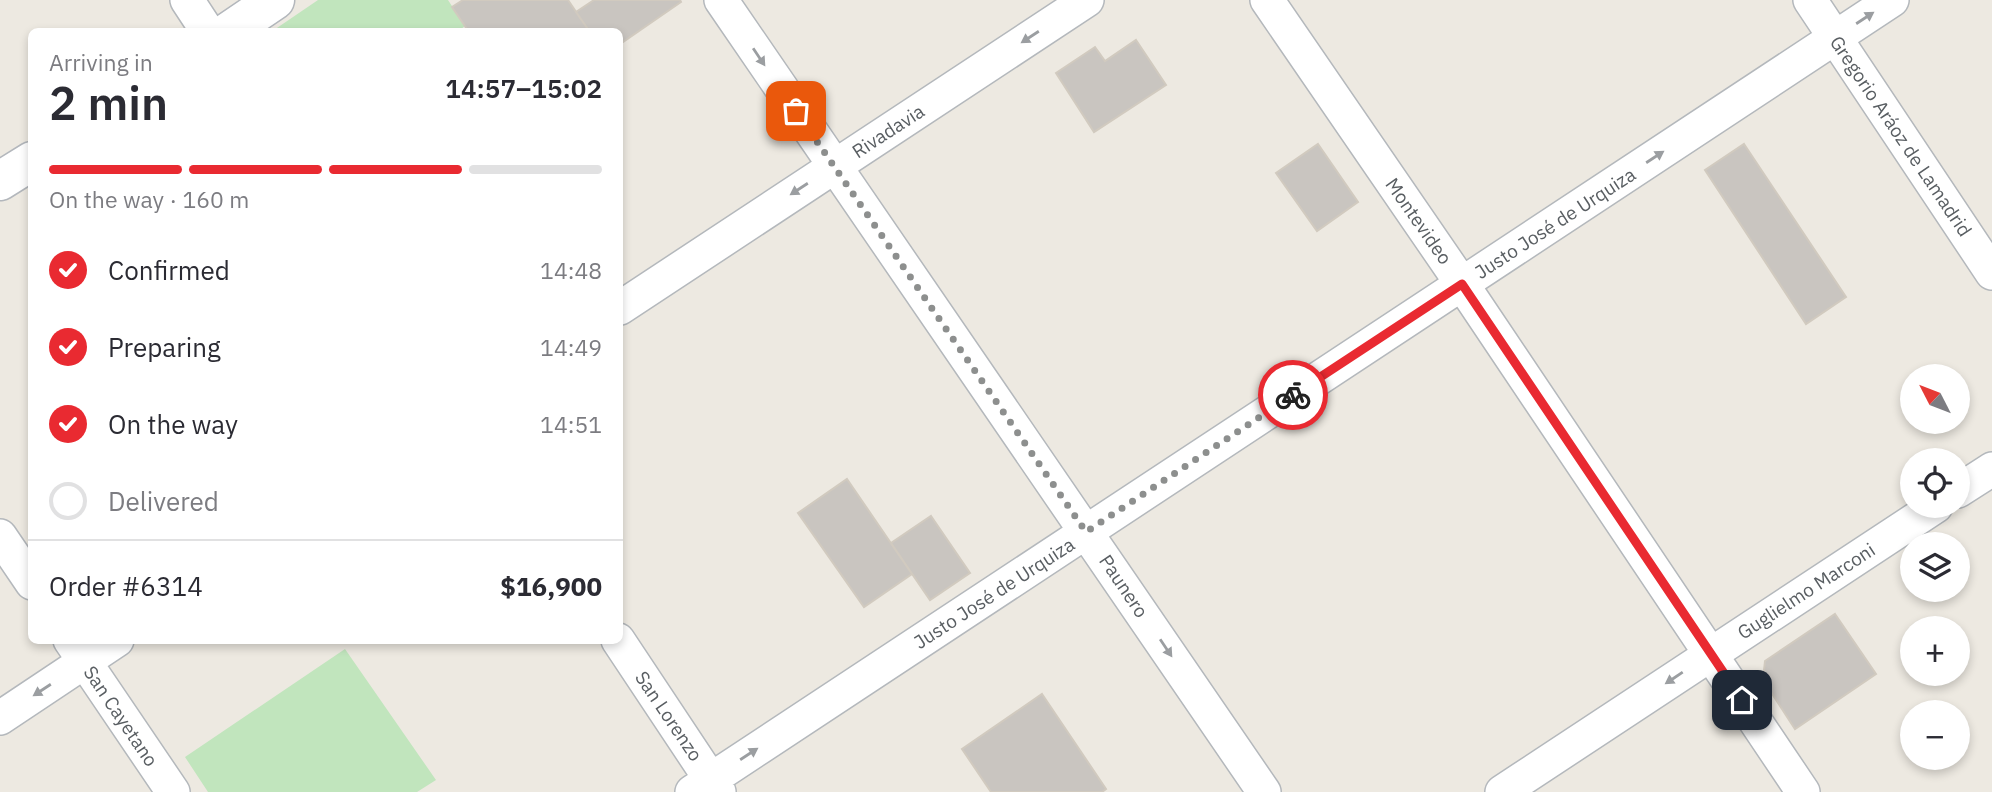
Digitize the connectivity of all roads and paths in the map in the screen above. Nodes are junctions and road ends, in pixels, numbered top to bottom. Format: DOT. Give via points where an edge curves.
graph roads {
  1 [pos="187,0"];
  2 [pos="275,0"];
  3 [pos="721,0"];
  4 [pos="1087,0"];
  5 [pos="1266,0"];
  6 [pos="1810,0"];
  7 [pos="1892,0"];
  8 [pos="205,28"];
  9 [pos="234,28"];
  10 [pos="1836,37"];
  11 [pos="28,163"];
  12 [pos="834,167"];
  13 [pos="0,181"];
  14 [pos="1992,273"];
  15 [pos="1462,284"];
  16 [pos="623,306"];
  17 [pos="1992,469"];
  18 [pos="1970,483"];
  19 [pos="1918,518"];
  20 [pos="1086,532"];
  21 [pos="0,536"];
  22 [pos="28,577"];
  23 [pos="102,644"];
  24 [pos="620,644"];
  25 [pos="77,651"];
  26 [pos="1712,653"];
  27 [pos="0,718"];
  28 [pos="707,788"];
  29 [pos="173,792"];
  30 [pos="1264,792"];
  31 [pos="1502,792"];
  32 [pos="1803,792"];
  1 -- 8 [label="street"];
  2 -- 9 [label="main road"];
  3 -- 12 [label="street, Paunero, one-way"];
  4 -- 12 [label="street, Rivadavia, one-way"];
  5 -- 15 [label="street, Montevideo"];
  6 -- 10 [label="street, Gregorio Aráoz de Lamadrid"];
  10 -- 7 [label="street, Justo José de Urquiza, one-way"];
  10 -- 14 [label="street, Gregorio Aráoz de Lamadrid"];
  15 -- 10 [label="street, Justo José de Urquiza, one-way"];
  11 -- 13 [label="main road"];
  12 -- 16 [label="street, Rivadavia, one-way"];
  12 -- 20 [label="street, Paunero"];
  15 -- 20 [label="street, Justo José de Urquiza"];
  15 -- 26 [label="street, Montevideo"];
  17 -- 18 [label="street"];
  19 -- 26 [label="street, Guglielmo Marconi"];
  28 -- 20 [label="street, Justo José de Urquiza, one-way"];
  20 -- 30 [label="street, Paunero, one-way"];
  21 -- 22 [label="street"];
  23 -- 25 [label="street"];
  24 -- 28 [label="street, San Lorenzo"];
  25 -- 27 [label="street, one-way"];
  25 -- 29 [label="street, San Cayetano"];
  26 -- 31 [label="street, Guglielmo Marconi, one-way"];
  26 -- 32 [label="street, Montevideo"];
}
